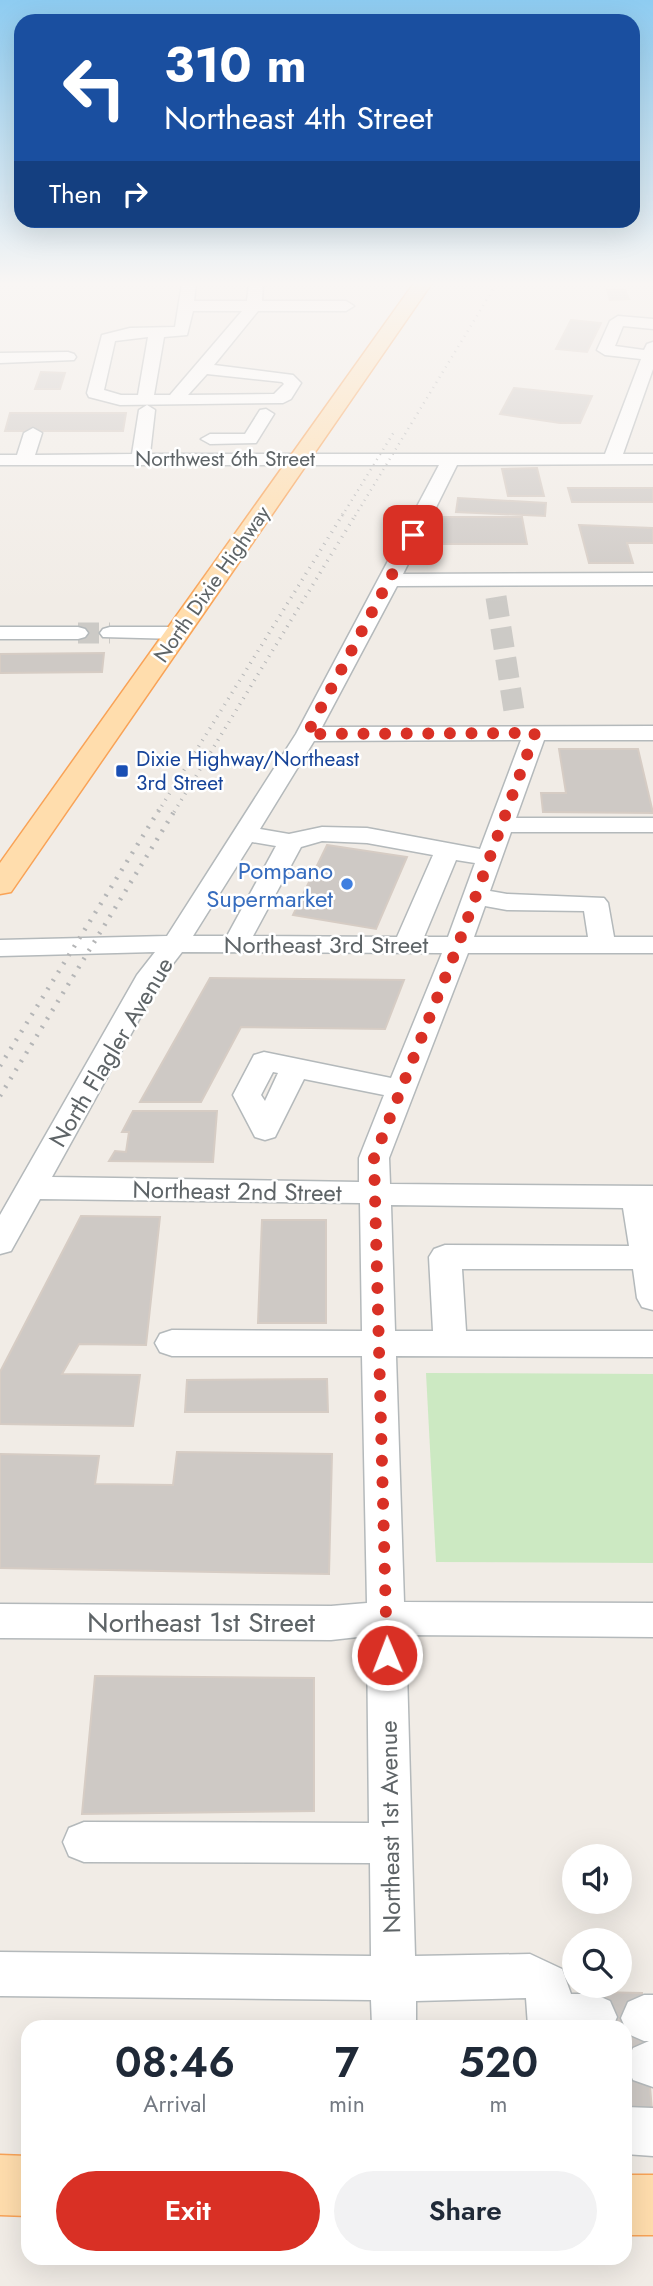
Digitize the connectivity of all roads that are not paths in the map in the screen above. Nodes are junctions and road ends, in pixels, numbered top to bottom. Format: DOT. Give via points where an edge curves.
graph roads {
  1 [pos="96,390"];
  2 [pos="153,390"];
  3 [pos="184,390"];
  4 [pos="288,390"];
  5 [pos="349,390"];
  6 [pos="638,390"];
  7 [pos="175,400"];
  8 [pos="146,405"];
  9 [pos="266,414"];
  10 [pos="33,433"];
  11 [pos="190,459"];
  12 [pos="300,459"];
  13 [pos="451,459"];
  14 [pos="612,459"];
  15 [pos="653,459"];
  16 [pos="0,460"];
  17 [pos="24,460"];
  18 [pos="140,460"];
  19 [pos="653,579"];
  20 [pos="390,580"];
  21 [pos="0,633"];
  22 [pos="78,633"];
  23 [pos="110,633"];
  24 [pos="178,633"];
  25 [pos="522,728"];
  26 [pos="653,733"];
  27 [pos="307,734"];
  28 [pos="502,823"];
  29 [pos="653,825"];
  30 [pos="245,833"];
  31 [pos="291,842"];
  32 [pos="447,851"];
  33 [pos="488,858"];
  34 [pos="0,885"];
  35 [pos="474,896"];
  36 [pos="175,944"];
  37 [pos="236,944"];
  38 [pos="407,945"];
  39 [pos="458,945"];
  40 [pos="653,945"];
  41 [pos="603,946"];
  42 [pos="0,948"];
  43 [pos="295,1068"];
  44 [pos="401,1088"];
  45 [pos="31,1188"];
  46 [pos="373,1195"];
  47 [pos="645,1197"];
  48 [pos="0,1243"];
  49 [pos="646,1258"];
  50 [pos="653,1298"];
  51 [pos="378,1342"];
  52 [pos="450,1342"];
  53 [pos="172,1343"];
  54 [pos="653,1344"];
  55 [pos="386,1618"];
  56 [pos="653,1620"];
  57 [pos="0,1621"];
  58 [pos="84,1842"];
  59 [pos="391,1843"];
  60 [pos="0,1974"];
  61 [pos="393,1978"];
  62 [pos="594,2017"];
  63 [pos="394,2020"];
  64 [pos="550,2020"];
  65 [pos="561,2020"];
  66 [pos="632,2131"];
  67 [pos="653,2132"];
  68 [pos="0,2185"];
  69 [pos="21,2186"];
  70 [pos="632,2205"];
  71 [pos="653,2205"];
  1 -- 8 [label="street"];
  2 -- 8 [label="street"];
  3 -- 7 [label="street"];
  4 -- 7 [label="street" via="277,399"];
  5 -- 12 [label="main road, North Dixie Highway"];
  6 -- 14 [label="street"];
  7 -- 8 [label="street"];
  8 -- 18 [label="street"];
  9 -- 11 [label="street" via="250,439 191,439"];
  10 -- 17 [label="street"];
  11 -- 12 [label="street, Northwest 6th Street"];
  11 -- 18 [label="street, Northwest 6th Street"];
  12 -- 13 [label="street, Northwest 6th Street"];
  12 -- 24 [label="main road, North Dixie Highway"];
  13 -- 14 [label="street, Northwest 6th Street"];
  13 -- 20 [label="street, North Flagler Avenue"];
  14 -- 15 [label="street, Northwest 6th Street"];
  16 -- 17 [label="street, Northwest 6th Street"];
  17 -- 18 [label="street, Northwest 6th Street" via="85,451"];
  19 -- 20 [label="street" via="495,588"];
  20 -- 27 [label="street, North Flagler Avenue"];
  21 -- 22 [label="street"];
  23 -- 24 [label="street"];
  24 -- 34 [label="main road, North Dixie Highway"];
  25 -- 26 [label="street"];
  25 -- 27 [label="street"];
  25 -- 28 [label="street, Northeast 1st Avenue"];
  27 -- 30 [label="street, North Flagler Avenue"];
  28 -- 29 [label="street"];
  28 -- 33 [label="street, Northeast 1st Avenue"];
  30 -- 31 [label="street"];
  30 -- 36 [label="street, North Flagler Avenue"];
  31 -- 32 [label="street" via="299,836 323,833 430,844"];
  31 -- 37 [label="street"];
  32 -- 33 [label="street"];
  32 -- 38 [label="street"];
  33 -- 35 [label="street, Northeast 1st Avenue"];
  35 -- 39 [label="street, Northeast 1st Avenue"];
  35 -- 41 [label="street" via="507,902 595,903"];
  36 -- 37 [label="street, Northeast 3rd Street"];
  36 -- 42 [label="street, Northeast 3rd Street"];
  36 -- 45 [label="street, North Flagler Avenue" via="150,975"];
  37 -- 38 [label="street, Northeast 3rd Street"];
  38 -- 39 [label="street, Northeast 3rd Street"];
  39 -- 41 [label="street, Northeast 3rd Street"];
  39 -- 44 [label="street, Northeast 1st Avenue"];
  40 -- 41 [label="street, Northeast 3rd Street"];
  43 -- 44 [label="street"];
  44 -- 46 [label="street, Northeast 1st Avenue" via="374,1158"];
  45 -- 46 [label="street, Northeast 2nd Street" via="323,1190"];
  45 -- 48 [label="street, North Flagler Avenue"];
  46 -- 47 [label="street, Northeast 2nd Street"];
  46 -- 51 [label="street, Northeast 1st Avenue"];
  47 -- 49 [label="street"];
  49 -- 50 [label="street"];
  49 -- 52 [label="street" via="445,1257"];
  51 -- 52 [label="street"];
  51 -- 53 [label="street"];
  51 -- 55 [label="street, Northeast 1st Avenue"];
  52 -- 54 [label="street"];
  55 -- 56 [label="street, Northeast 1st Street"];
  55 -- 57 [label="street, Northeast 1st Street" via="331,1623"];
  55 -- 59 [label="street, Northeast 1st Avenue"];
  58 -- 59 [label="street"];
  59 -- 61 [label="street, Northeast 1st Avenue"];
  60 -- 61 [label="street"];
  61 -- 63 [label="street, Northeast 1st Avenue"];
  61 -- 64 [label="street" via="530,1976 546,1985"];
  62 -- 65 [label="street"];
  66 -- 67 [label="street"];
  68 -- 69 [label="main road"];
  70 -- 71 [label="main road"];
}
